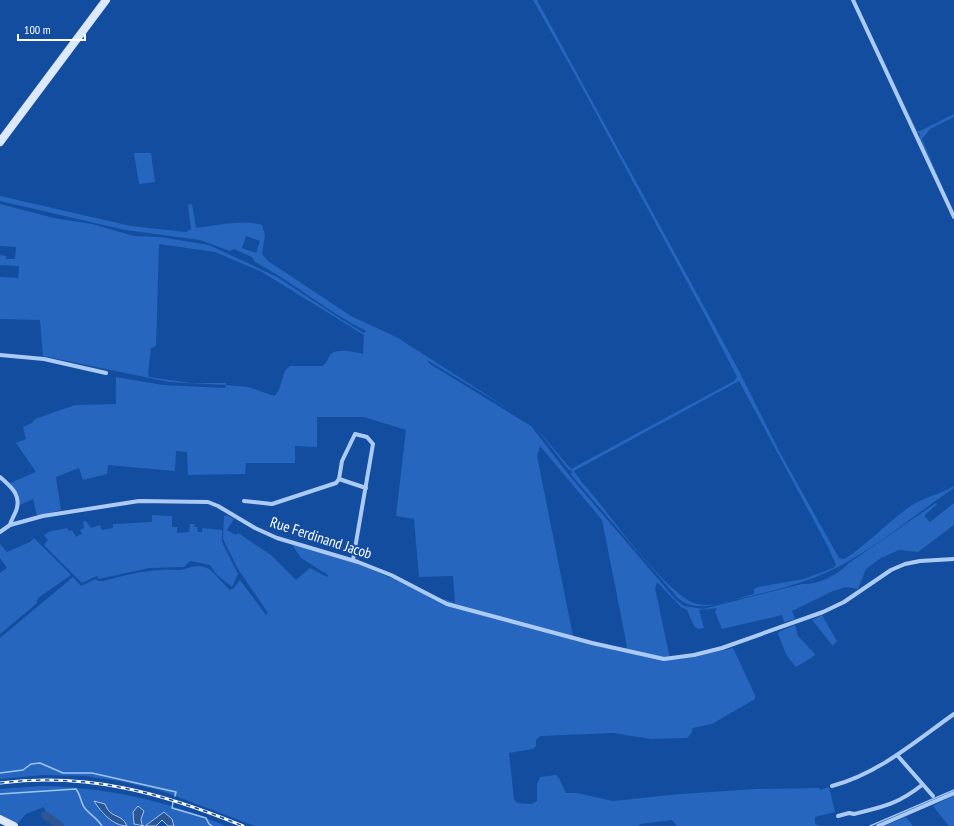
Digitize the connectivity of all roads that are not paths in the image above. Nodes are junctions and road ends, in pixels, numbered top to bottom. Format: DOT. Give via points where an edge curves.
graph roads {
  1 [pos="106,0"];
  2 [pos="853,0"];
  3 [pos="0,142"];
  4 [pos="954,217"];
  5 [pos="0,355"];
  6 [pos="106,373"];
  7 [pos="0,477"];
  8 [pos="340,479"];
  9 [pos="366,488"];
  10 [pos="244,501"];
  11 [pos="10,525"];
  12 [pos="0,532"];
  13 [pos="954,559"];
  14 [pos="353,560"];
  15 [pos="954,714"];
  16 [pos="897,755"];
  17 [pos="922,784"];
  18 [pos="832,786"];
  19 [pos="954,793"];
  20 [pos="933,796"];
  21 [pos="838,816"];
  22 [pos="0,819"];
  23 [pos="14,826"];
  24 [pos="878,826"];
  1 -- 3 [label="main road"];
  2 -- 4 [label="street"];
  5 -- 6 [label="street" via="44,359"];
  7 -- 11 [label="street" via="18,496 18,506"];
  8 -- 9 [label="street"];
  8 -- 9 [label="street" via="342,461 355,434 367,437 372,444"];
  8 -- 10 [label="street" via="323,488 272,504"];
  9 -- 14 [label="street"];
  11 -- 12 [label="street, Rue Ferdinand Jacob"];
  11 -- 14 [label="street, Rue Ferdinand Jacob" via="53,514 139,500 208,502 277,538"];
  13 -- 14 [label="street, Rue Ferdinand Jacob" via="905,564 823,612 722,648 664,659 592,643 447,604 391,575"];
  15 -- 16 [label="street"];
  16 -- 17 [label="street"];
  16 -- 18 [label="street" via="852,779"];
  17 -- 20 [label="street"];
  17 -- 21 [label="street" via="905,798 885,806"];
  19 -- 24 [label="street"];
  22 -- 23 [label="main road"];
}
